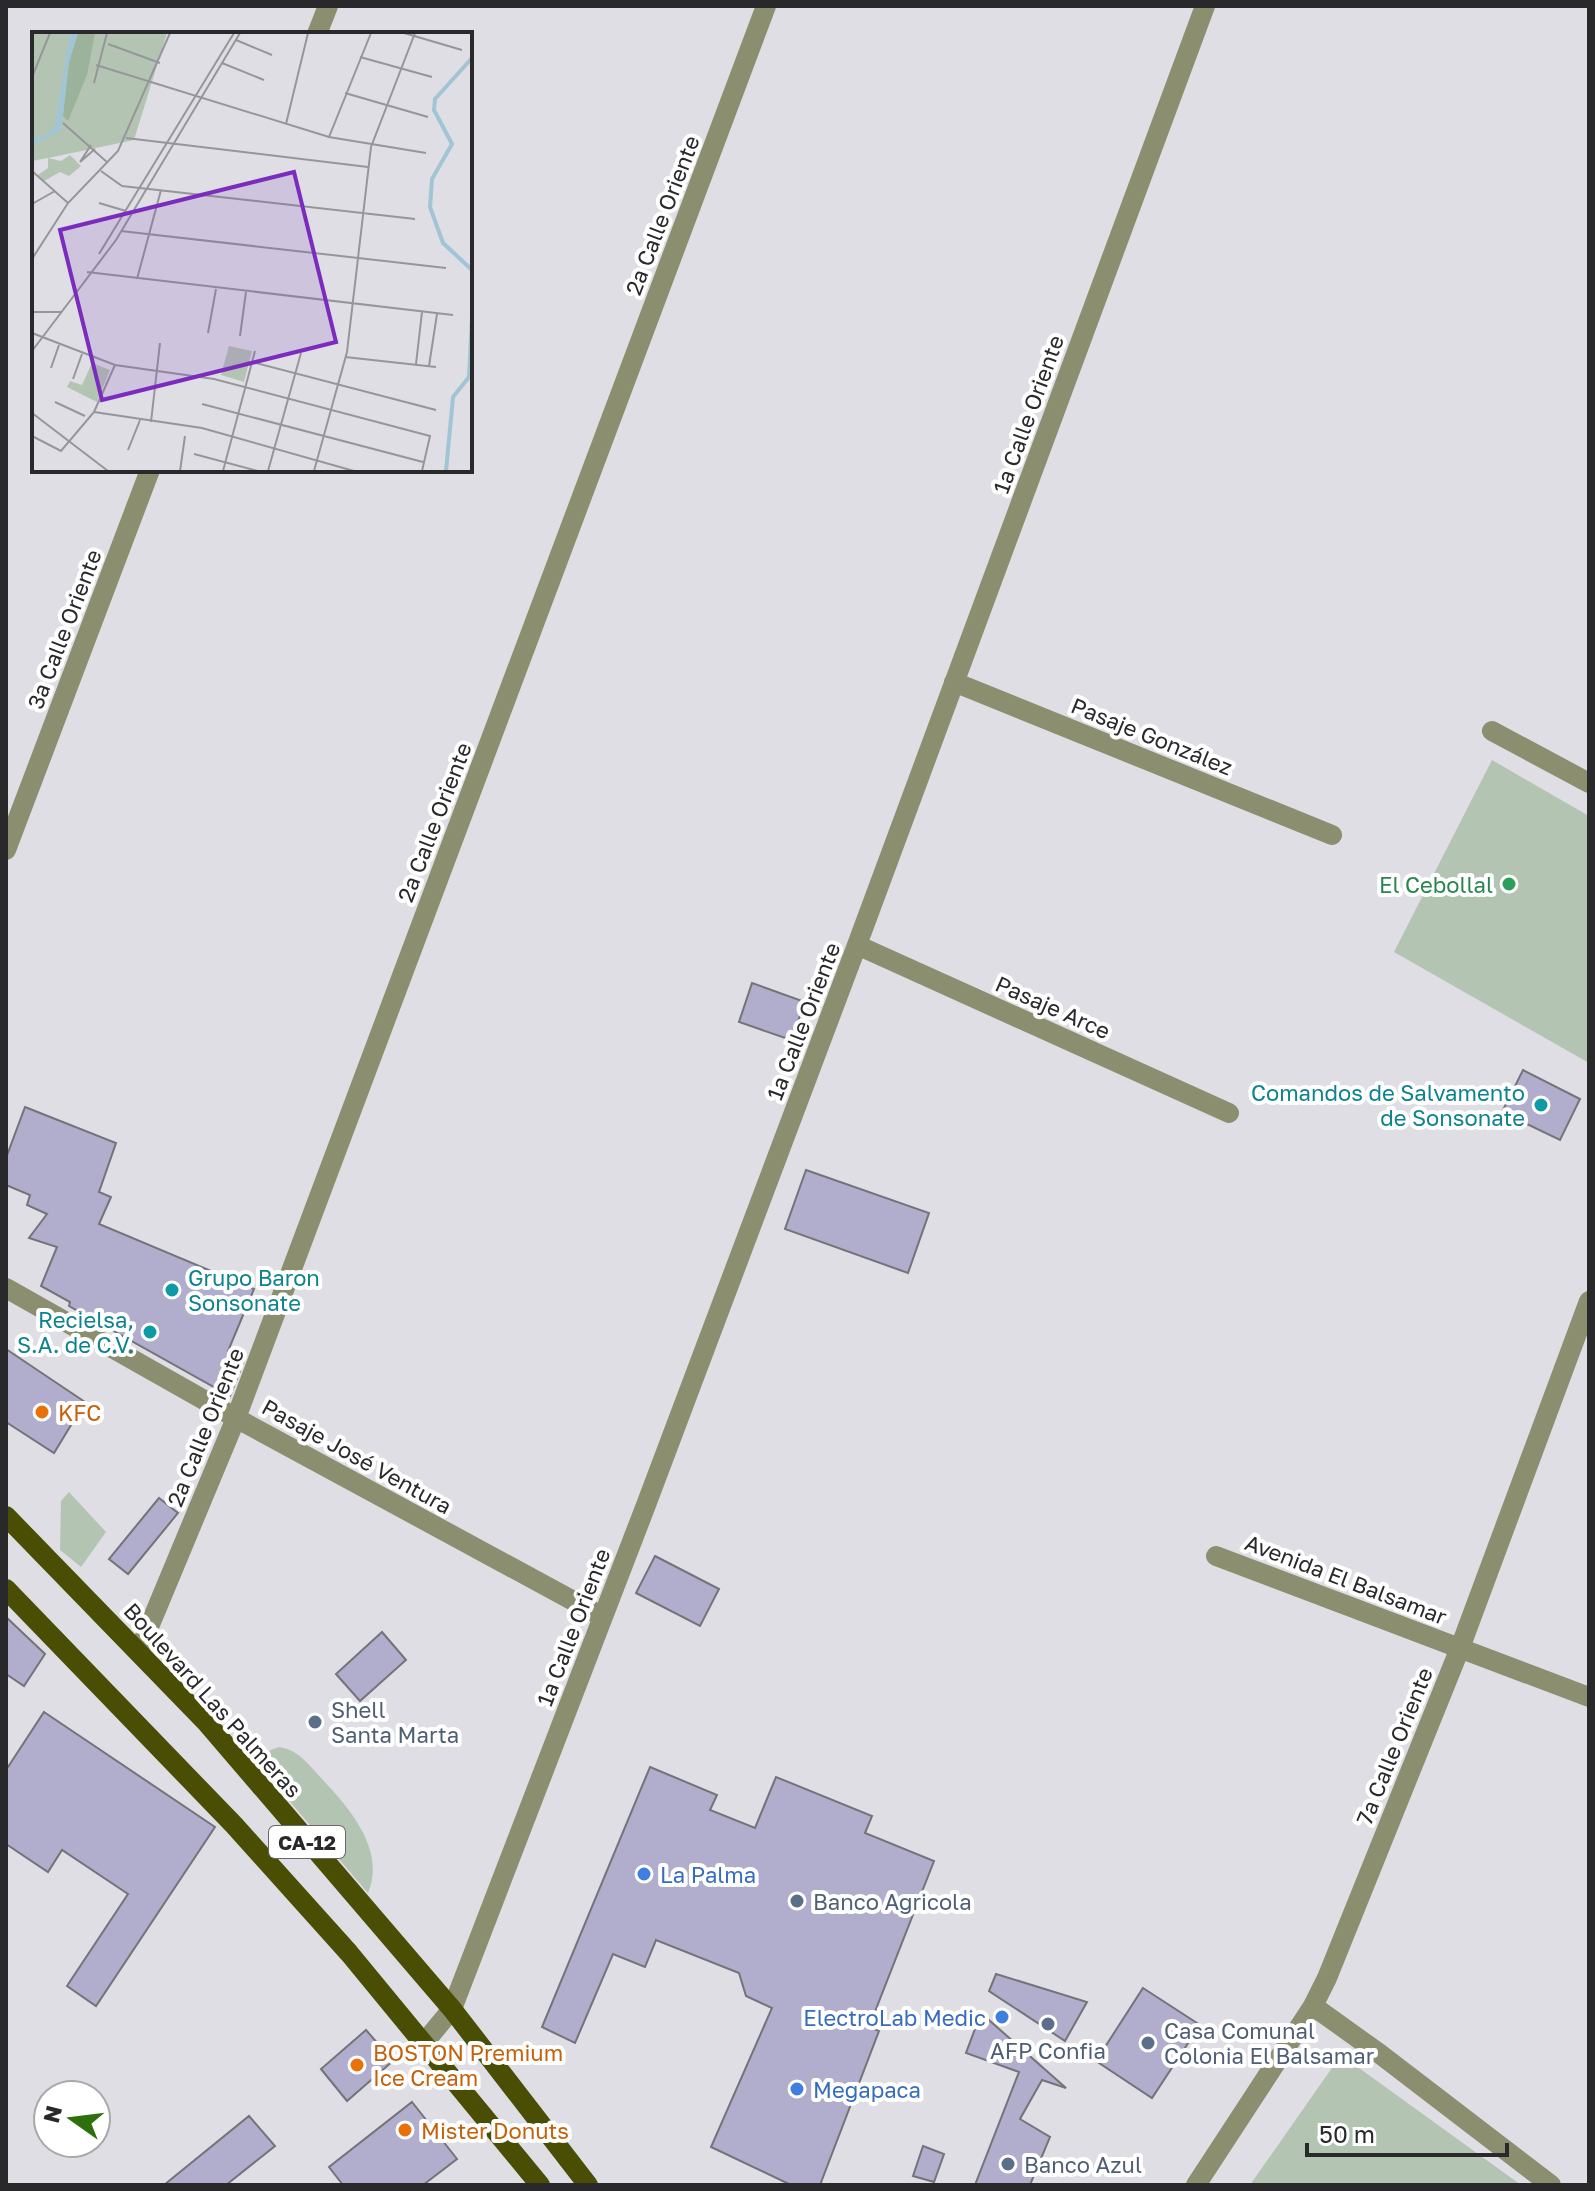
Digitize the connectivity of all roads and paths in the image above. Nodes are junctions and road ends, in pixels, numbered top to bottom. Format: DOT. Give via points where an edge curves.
graph roads {
  1 [pos="328,6"];
  2 [pos="766,6"];
  3 [pos="1205,6"];
  4 [pos="318,32"];
  5 [pos="149,472"];
  6 [pos="954,682"];
  7 [pos="1492,731"];
  8 [pos="1589,783"];
  9 [pos="1332,835"];
  10 [pos="6,850"];
  11 [pos="857,945"];
  12 [pos="1229,1113"];
  13 [pos="6,1288"];
  14 [pos="1589,1301"];
  15 [pos="236,1418"];
  16 [pos="6,1516"];
  17 [pos="1216,1556"];
  18 [pos="6,1589"];
  19 [pos="603,1617"];
  20 [pos="1460,1648"];
  21 [pos="139,1651"];
  22 [pos="1589,1697"];
  23 [pos="1313,2006"];
  24 [pos="452,2009"];
  25 [pos="424,2043"];
  26 [pos="540,2185"];
  27 [pos="588,2185"];
  28 [pos="1196,2185"];
  29 [pos="1551,2185"];
  1 -- 4 [label="street"];
  2 -- 15 [label="street, 2a Calle Oriente"];
  3 -- 6 [label="street, 1a Calle Oriente"];
  5 -- 10 [label="street, 3a Calle Oriente"];
  6 -- 9 [label="street, Pasaje González"];
  6 -- 11 [label="street, 1a Calle Oriente"];
  7 -- 8 [label="street"];
  11 -- 12 [label="street, Pasaje Arce"];
  11 -- 19 [label="street, 1a Calle Oriente"];
  13 -- 15 [label="street, Pasaje José Ventura"];
  14 -- 20 [label="street, 7a Calle Oriente"];
  15 -- 19 [label="street, Pasaje José Ventura"];
  15 -- 21 [label="street, 2a Calle Oriente"];
  16 -- 21 [label="main road, Boulevard Las Palmeras / CA-12"];
  17 -- 20 [label="street, Avenida El Balsamar"];
  18 -- 25 [label="main road" via="234,1825"];
  19 -- 24 [label="street, 1a Calle Oriente"];
  20 -- 22 [label="street, Avenida El Balsamar"];
  20 -- 23 [label="street, 7a Calle Oriente"];
  21 -- 24 [label="main road, Boulevard Las Palmeras / CA-12"];
  23 -- 28 [label="street, 7a Calle Oriente"];
  23 -- 29 [label="street"];
  24 -- 25 [label="street, 1a Calle Oriente"];
  24 -- 27 [label="main road, Boulevard Las Palmeras / CA-12"];
  25 -- 26 [label="main road"];
}
